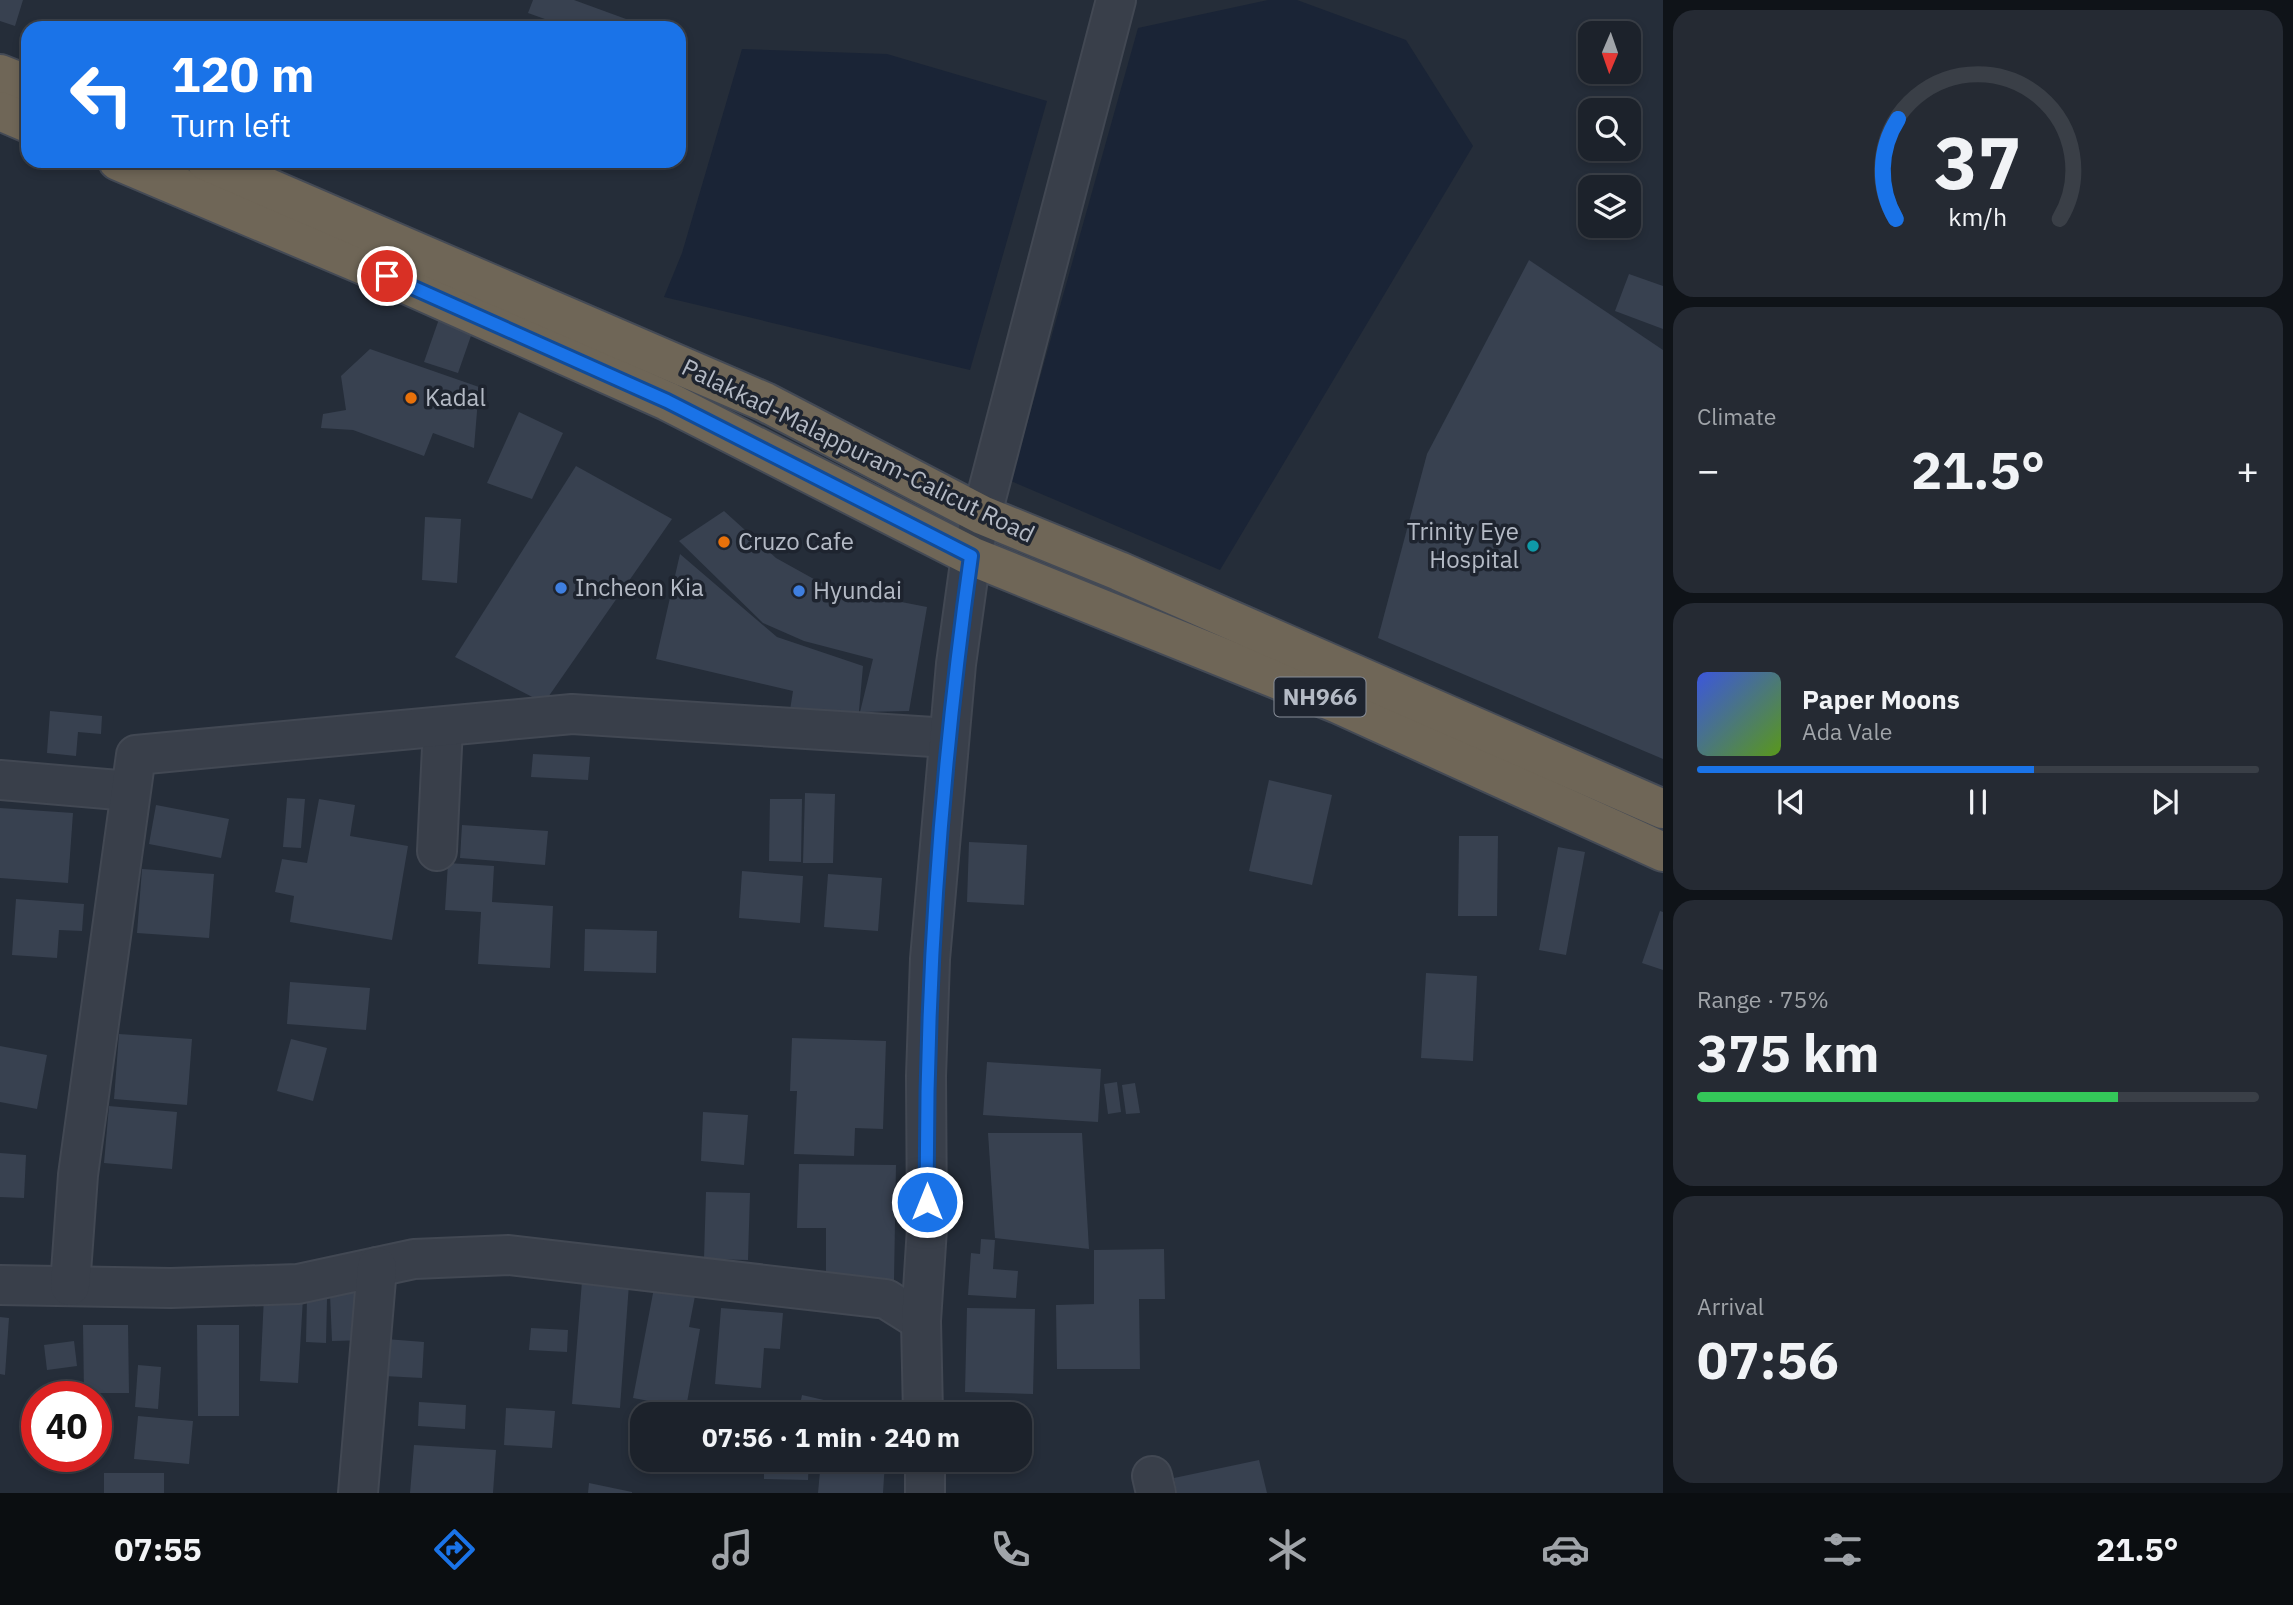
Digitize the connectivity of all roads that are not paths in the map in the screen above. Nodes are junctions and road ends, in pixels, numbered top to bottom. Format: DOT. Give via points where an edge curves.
graph roads {
  1 [pos="1116,0"];
  2 [pos="0,74"];
  3 [pos="21,82"];
  4 [pos="0,111"];
  5 [pos="21,120"];
  6 [pos="135,168"];
  7 [pos="222,168"];
  8 [pos="982,515"];
  9 [pos="971,556"];
  10 [pos="443,727"];
  11 [pos="949,738"];
  12 [pos="0,780"];
  13 [pos="130,791"];
  14 [pos="1663,809"];
  15 [pos="437,851"];
  16 [pos="1663,852"];
  17 [pos="377,1267"];
  18 [pos="0,1284"];
  19 [pos="70,1286"];
  20 [pos="921,1321"];
  21 [pos="923,1402"];
  22 [pos="925,1472"];
  23 [pos="358,1493"];
  24 [pos="925,1493"];
  1 -- 8 [label="street"];
  2 -- 3 [label="highway"];
  4 -- 5 [label="highway"];
  6 -- 9 [label="highway, Palakkad-Malappuram-Calicut Road / NH966" via="667,401"];
  7 -- 8 [label="highway, Palakkad-Malappuram-Calicut Road / NH966" via="753,397"];
  8 -- 9 [label="street"];
  8 -- 14 [label="highway, Palakkad-Malappuram-Calicut Road / NH966"];
  9 -- 11 [label="street"];
  9 -- 16 [label="highway, Palakkad-Malappuram-Calicut Road / NH966" via="1338,704"];
  10 -- 11 [label="street" via="572,714"];
  10 -- 13 [label="street" via="136,755"];
  10 -- 15 [label="street"];
  11 -- 20 [label="street" via="930,959 927,1228"];
  12 -- 13 [label="street"];
  13 -- 19 [label="street" via="78,1175"];
  17 -- 19 [label="street" via="298,1284"];
  17 -- 20 [label="street" via="414,1259 509,1255 886,1299"];
  17 -- 23 [label="street"];
  18 -- 19 [label="street"];
  20 -- 21 [label="street"];
  22 -- 24 [label="street"];
}
